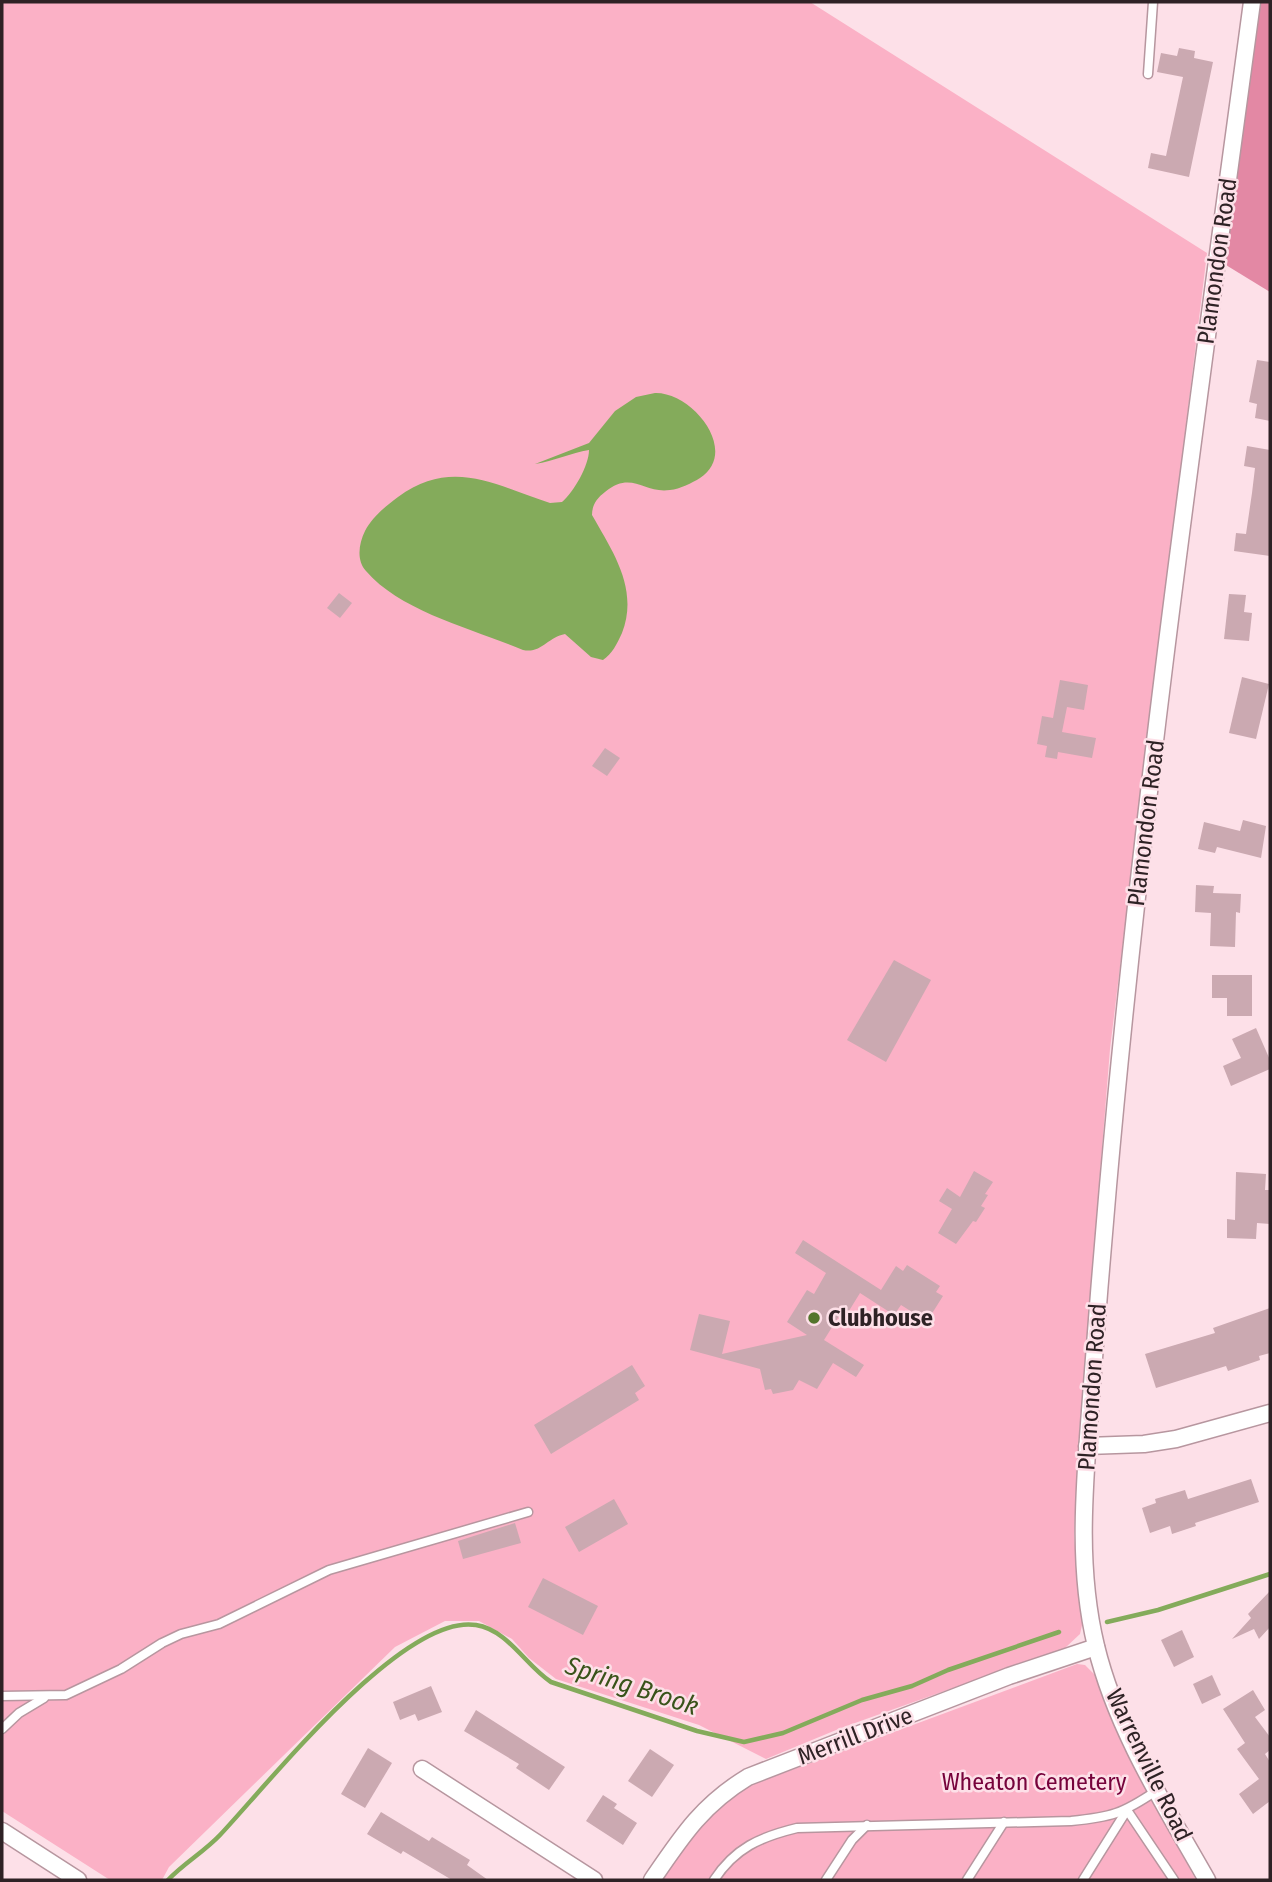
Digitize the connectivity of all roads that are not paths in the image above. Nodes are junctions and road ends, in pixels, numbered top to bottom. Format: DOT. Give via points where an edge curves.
graph roads {
  1 [pos="1153,2"];
  2 [pos="1252,2"];
  3 [pos="1148,74"];
  4 [pos="1270,1413"];
  5 [pos="1087,1446"];
  6 [pos="528,1512"];
  7 [pos="1096,1647"];
  8 [pos="2,1696"];
  9 [pos="44,1698"];
  10 [pos="2,1729"];
  11 [pos="422,1769"];
  12 [pos="1156,1791"];
  13 [pos="1127,1811"];
  14 [pos="1004,1822"];
  15 [pos="867,1825"];
  16 [pos="2,1831"];
  17 [pos="78,1880"];
  18 [pos="594,1880"];
  19 [pos="652,1880"];
  20 [pos="714,1880"];
  21 [pos="827,1880"];
  22 [pos="967,1880"];
  23 [pos="1083,1880"];
  24 [pos="1174,1880"];
  25 [pos="1207,1880"];
  1 -- 3 [label="lane"];
  2 -- 5 [label="street, Plamondon Road" via="1175,573 1136,910"];
  4 -- 5 [label="street" via="1175,1439"];
  5 -- 7 [label="street, Plamondon Road" via="1084,1571"];
  6 -- 9 [label="lane" via="329,1570 219,1624 162,1643 66,1695"];
  7 -- 12 [label="street, Warrenville Road"];
  7 -- 19 [label="street, Merrill Drive" via="748,1777 700,1813"];
  8 -- 9 [label="lane"];
  9 -- 10 [label="lane"];
  11 -- 18 [label="street"];
  12 -- 13 [label="lane"];
  12 -- 25 [label="street, Warrenville Road"];
  13 -- 14 [label="lane" via="1071,1821"];
  13 -- 23 [label="lane"];
  13 -- 24 [label="lane"];
  14 -- 15 [label="lane"];
  14 -- 22 [label="lane"];
  15 -- 20 [label="lane" via="797,1828 762,1837 730,1858"];
  15 -- 21 [label="lane"];
  16 -- 17 [label="street"];
}
